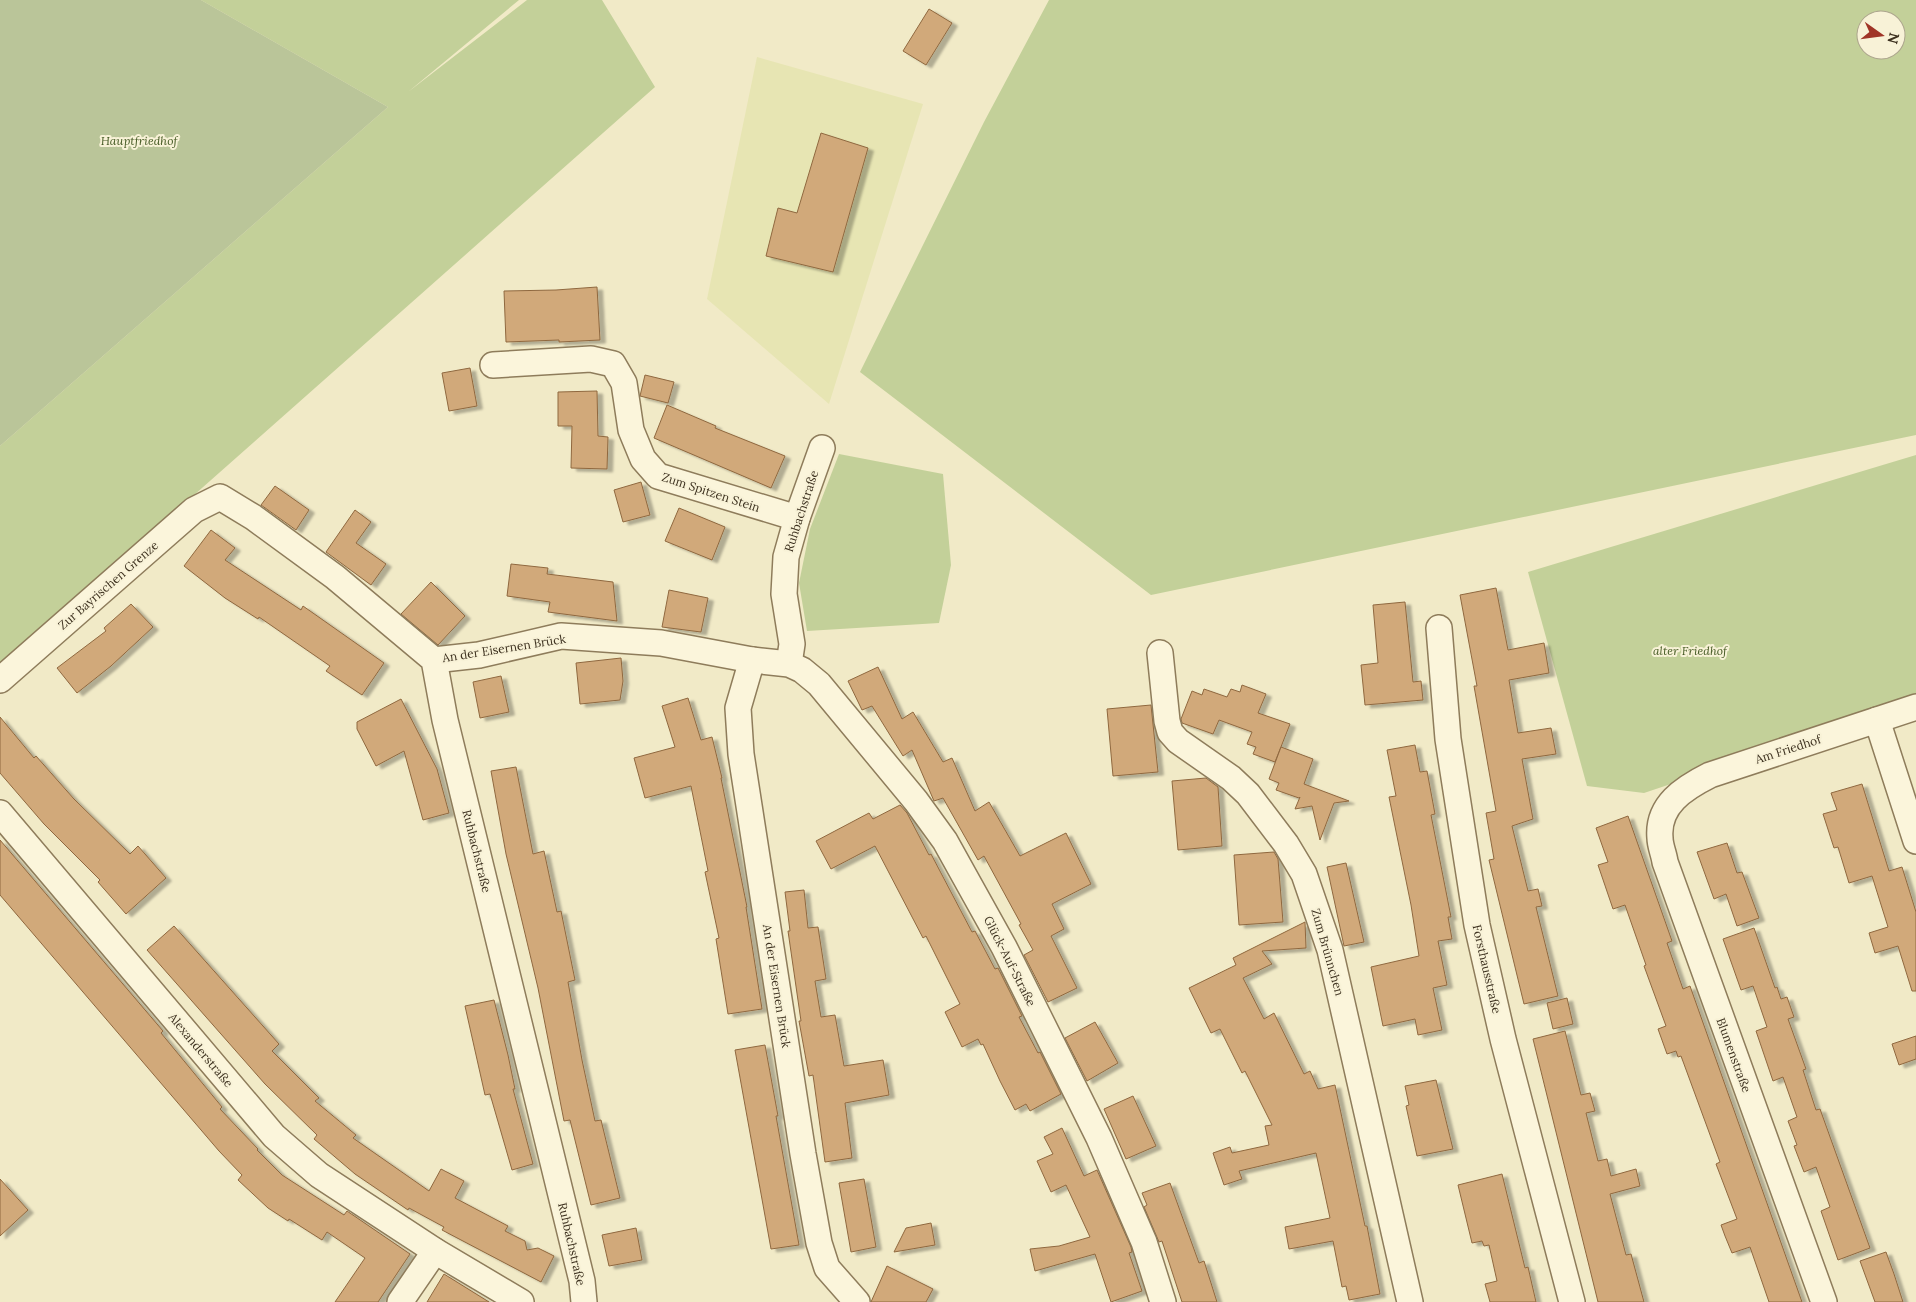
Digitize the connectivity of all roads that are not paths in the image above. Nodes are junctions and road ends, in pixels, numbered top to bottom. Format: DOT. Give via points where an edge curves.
graph roads {
  1 [pos="493,365"];
  2 [pos="822,448"];
  3 [pos="796,518"];
  4 [pos="1439,628"];
  5 [pos="1160,653"];
  6 [pos="434,660"];
  7 [pos="752,660"];
  8 [pos="789,664"];
  9 [pos="0,680"];
  10 [pos="1916,707"];
  11 [pos="1877,720"];
  12 [pos="1668,806"];
  13 [pos="0,813"];
  14 [pos="1916,841"];
  15 [pos="435,1251"];
  16 [pos="400,1302"];
  17 [pos="521,1302"];
  18 [pos="584,1302"];
  19 [pos="856,1302"];
  20 [pos="1163,1302"];
  21 [pos="1410,1302"];
  22 [pos="1572,1302"];
  23 [pos="1824,1302"];
  1 -- 3 [label="street, Zum Spitzen Stein" via="591,359 613,364 624,383 631,430 643,460 658,476"];
  2 -- 3 [label="street, Ruhbachstraße"];
  3 -- 8 [label="street, Ruhbachstraße" via="786,558 784,594 792,644"];
  4 -- 22 [label="street, Forsthausstraße" via="1448,739 1477,925 1503,1039"];
  5 -- 21 [label="street, Zum Brünnchen" via="1170,732 1248,794 1304,874 1330,950"];
  6 -- 7 [label="street, An der Eisernen Brück" via="479,655 561,636 661,643"];
  6 -- 9 [label="street, Zur Bayrischen Grenze" via="335,577 220,497 194,510"];
  6 -- 18 [label="street, Ruhbachstraße" via="445,720 582,1281"];
  7 -- 8 [label="street, An der Eisernen Brück"];
  7 -- 19 [label="street, An der Eisernen Brück" via="738,708 741,754 803,1154 819,1243 827,1268"];
  8 -- 20 [label="street, Glück-Auf-Straße" via="820,684 945,841 1004,947 1099,1138 1144,1242"];
  10 -- 11 [label="street, Am Friedhof"];
  11 -- 12 [label="street, Am Friedhof" via="1710,775 1687,786"];
  11 -- 14 [label="street"];
  12 -- 23 [label="street, Blumenstraße" via="1660,838 1665,862"];
  13 -- 15 [label="street, Alexanderstraße" via="274,1136 319,1175"];
  15 -- 16 [label="street"];
  15 -- 17 [label="street, Alexanderstraße"];
}
